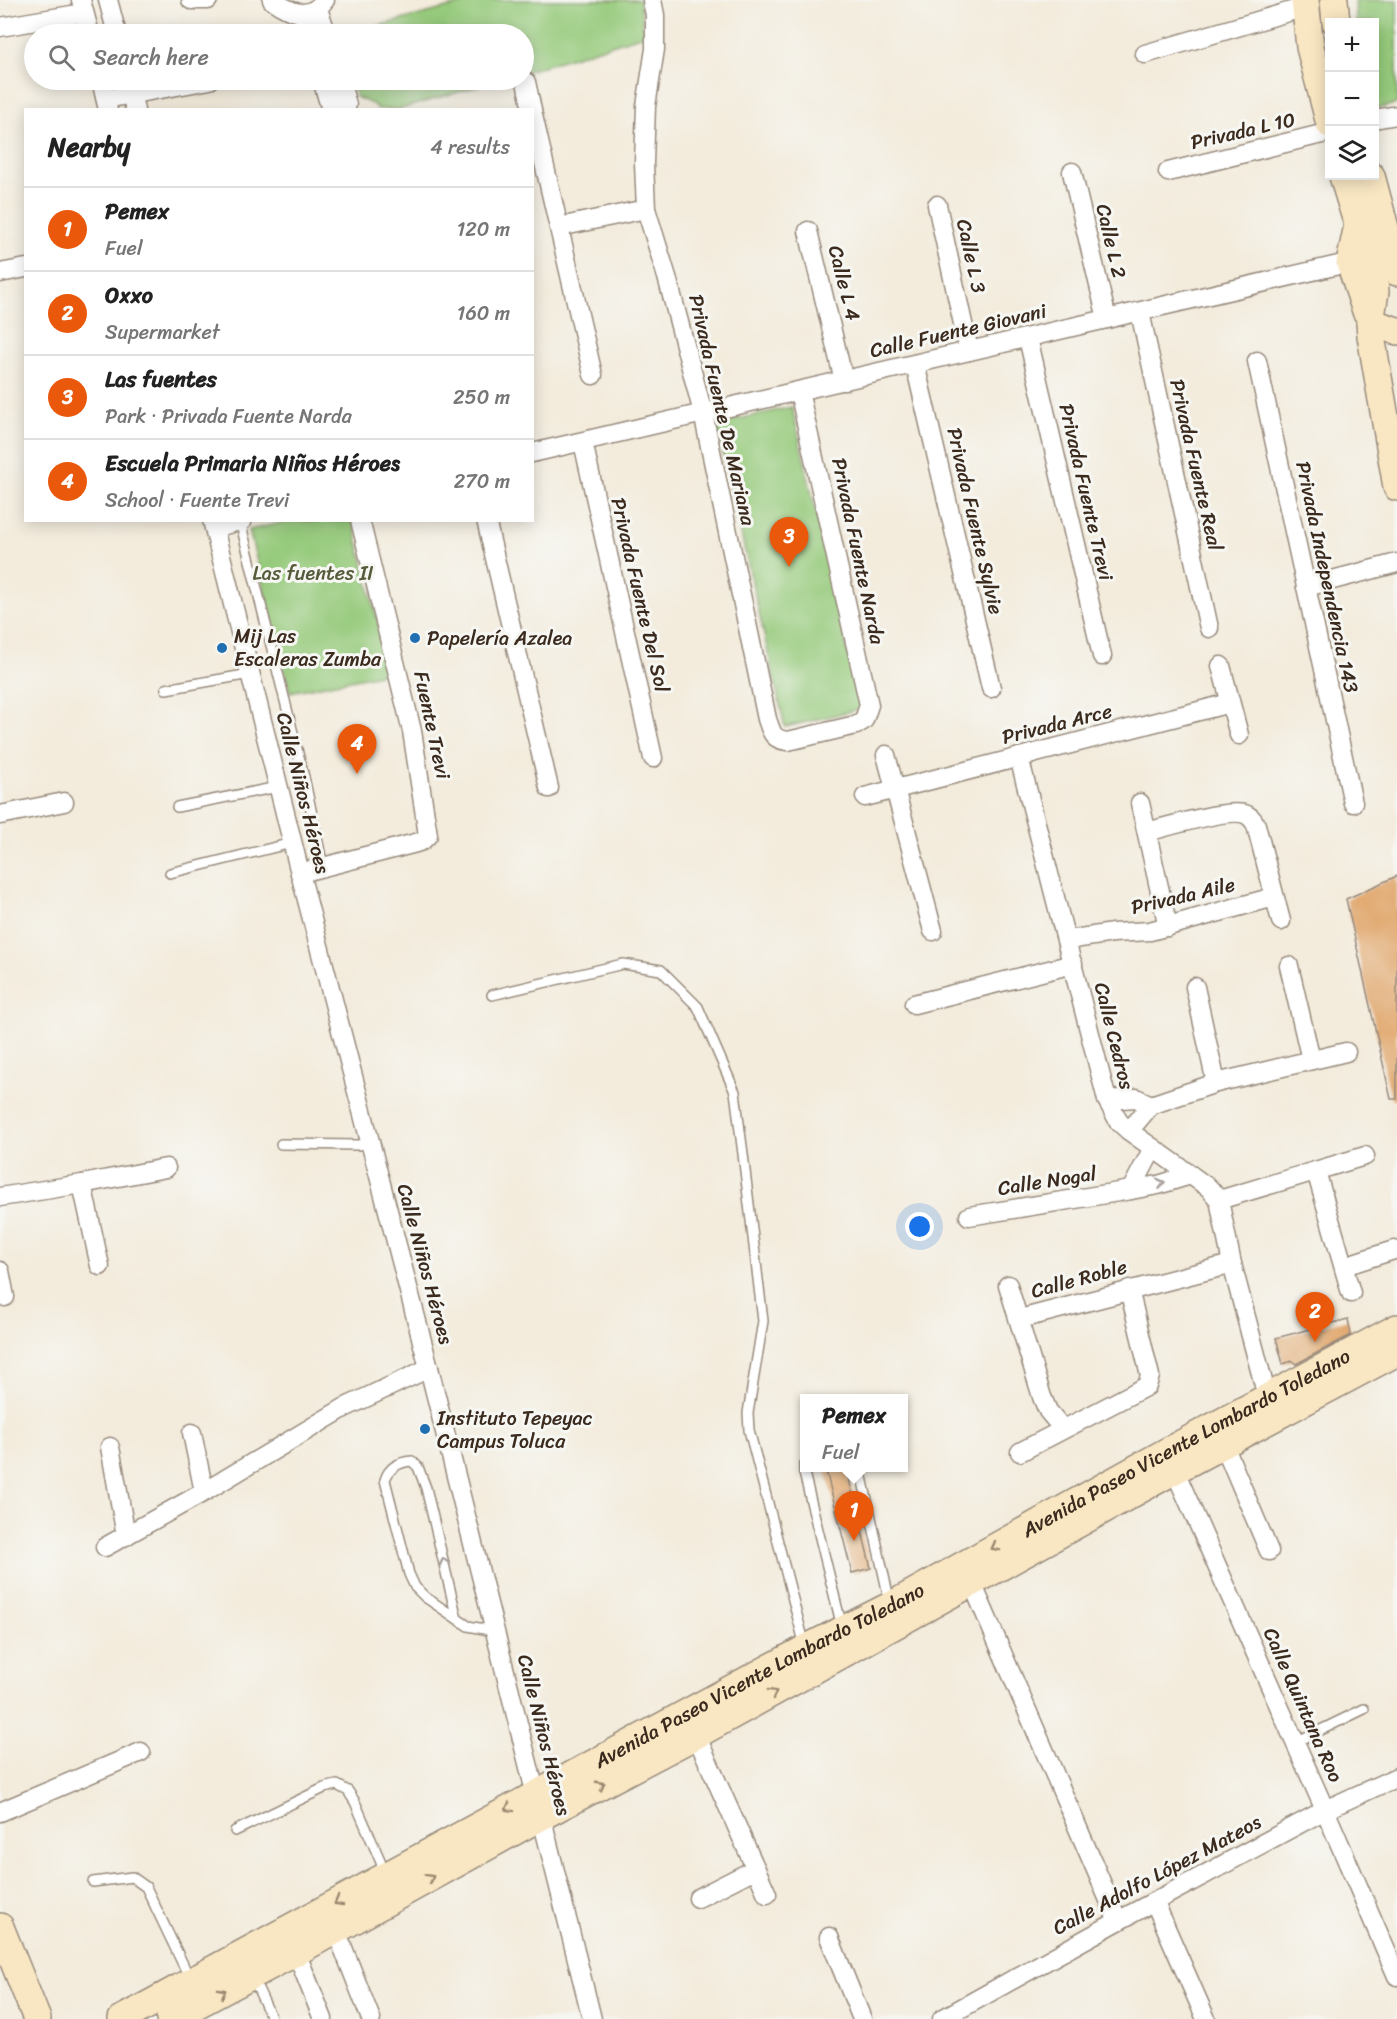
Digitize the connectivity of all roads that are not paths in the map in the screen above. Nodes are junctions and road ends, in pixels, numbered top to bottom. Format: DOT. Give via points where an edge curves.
graph roads {
  1 [pos="108,0"];
  2 [pos="191,0"];
  3 [pos="208,0"];
  4 [pos="272,0"];
  5 [pos="652,0"];
  6 [pos="1334,0"];
  7 [pos="1305,3"];
  8 [pos="83,6"];
  9 [pos="316,8"];
  10 [pos="1336,18"];
  11 [pos="88,24"];
  12 [pos="114,24"];
  13 [pos="312,24"];
  14 [pos="323,24"];
  15 [pos="0,27"];
  16 [pos="1145,54"];
  17 [pos="154,90"];
  18 [pos="329,90"];
  19 [pos="341,90"];
  20 [pos="528,90"];
  21 [pos="132,94"];
  22 [pos="107,104"];
  23 [pos="342,108"];
  24 [pos="532,108"];
  25 [pos="1325,108"];
  26 [pos="1397,115"];
  27 [pos="1379,118"];
  28 [pos="534,119"];
  29 [pos="1325,133"];
  30 [pos="1072,172"];
  31 [pos="1168,172"];
  32 [pos="1344,180"];
  33 [pos="1372,180"];
  34 [pos="937,205"];
  35 [pos="646,209"];
  36 [pos="559,227"];
  37 [pos="808,231"];
  38 [pos="1382,259"];
  39 [pos="24,268"];
  40 [pos="0,273"];
  41 [pos="1140,312"];
  42 [pos="1107,319"];
  43 [pos="1370,322"];
  44 [pos="1397,331"];
  45 [pos="1028,338"];
  46 [pos="969,351"];
  47 [pos="1257,361"];
  48 [pos="915,364"];
  49 [pos="593,375"];
  50 [pos="844,381"];
  51 [pos="799,391"];
  52 [pos="703,413"];
  53 [pos="583,441"];
  54 [pos="534,453"];
  55 [pos="1397,487"];
  56 [pos="232,522"];
  57 [pos="241,522"];
  58 [pos="360,522"];
  59 [pos="486,522"];
  60 [pos="213,524"];
  61 [pos="1397,563"];
  62 [pos="1306,587"];
  63 [pos="1209,628"];
  64 [pos="1102,656"];
  65 [pos="1221,666"];
  66 [pos="250,674"];
  67 [pos="991,688"];
  68 [pos="166,689"];
  69 [pos="1230,703"];
  70 [pos="864,720"];
  71 [pos="1239,735"];
  72 [pos="886,754"];
  73 [pos="1019,757"];
  74 [pos="653,758"];
  75 [pos="278,787"];
  76 [pos="549,788"];
  77 [pos="896,790"];
  78 [pos="865,797"];
  79 [pos="64,802"];
  80 [pos="1140,803"];
  81 [pos="1353,803"];
  82 [pos="177,807"];
  83 [pos="0,815"];
  84 [pos="1147,832"];
  85 [pos="292,843"];
  86 [pos="323,866"];
  87 [pos="170,873"];
  88 [pos="300,873"];
  89 [pos="1274,897"];
  90 [pos="1281,921"];
  91 [pos="1168,927"];
  92 [pos="933,931"];
  93 [pos="1066,940"];
  94 [pos="1073,964"];
  95 [pos="1289,966"];
  96 [pos="1196,987"];
  97 [pos="492,995"];
  98 [pos="914,1004"];
  99 [pos="1346,1052"];
  100 [pos="1311,1060"];
  101 [pos="1216,1083"];
  102 [pos="1107,1100"];
  103 [pos="1150,1105"];
  104 [pos="1129,1131"];
  105 [pos="370,1143"];
  106 [pos="281,1144"];
  107 [pos="1153,1148"];
  108 [pos="1365,1156"];
  109 [pos="166,1168"];
  110 [pos="1316,1171"];
  111 [pos="1191,1175"];
  112 [pos="82,1184"];
  113 [pos="1131,1190"];
  114 [pos="0,1197"];
  115 [pos="1219,1200"];
  116 [pos="969,1216"];
  117 [pos="1394,1250"];
  118 [pos="1232,1264"];
  119 [pos="100,1266"];
  120 [pos="1344,1266"];
  121 [pos="0,1271"];
  122 [pos="1008,1285"];
  123 [pos="1129,1289"];
  124 [pos="1351,1293"];
  125 [pos="5,1297"];
  126 [pos="1020,1319"];
  127 [pos="1397,1328"];
  128 [pos="1397,1352"];
  129 [pos="429,1368"];
  130 [pos="1270,1409"];
  131 [pos="1063,1429"];
  132 [pos="192,1433"];
  133 [pos="1224,1445"];
  134 [pos="110,1447"];
  135 [pos="1020,1452"];
  136 [pos="1170,1461"];
  137 [pos="804,1472"];
  138 [pos="861,1472"];
  139 [pos="204,1492"];
  140 [pos="126,1536"];
  141 [pos="105,1547"];
  142 [pos="1269,1551"];
  143 [pos="972,1583"];
  144 [pos="892,1616"];
  145 [pos="457,1619"];
  146 [pos="495,1631"];
  147 [pos="845,1640"];
  148 [pos="808,1660"];
  149 [pos="1364,1709"];
  150 [pos="696,1735"];
  151 [pos="1296,1742"];
  152 [pos="141,1752"];
  153 [pos="1397,1777"];
  154 [pos="539,1805"];
  155 [pos="1326,1810"];
  156 [pos="0,1812"];
  157 [pos="235,1832"];
  158 [pos="755,1869"];
  159 [pos="93,1882"];
  160 [pos="392,1886"];
  161 [pos="767,1894"];
  162 [pos="698,1898"];
  163 [pos="1155,1903"];
  164 [pos="1118,1921"];
  165 [pos="0,1927"];
  166 [pos="336,1930"];
  167 [pos="830,1937"];
  168 [pos="296,1952"];
  169 [pos="252,1976"];
  170 [pos="1397,1976"];
  171 [pos="191,1981"];
  172 [pos="37,2019"];
  173 [pos="122,2019"];
  174 [pos="170,2019"];
  175 [pos="272,2019"];
  176 [pos="323,2019"];
  177 [pos="371,2019"];
  178 [pos="592,2019"];
  179 [pos="862,2019"];
  180 [pos="942,2019"];
  181 [pos="1206,2019"];
  1 -- 12 [label="street"];
  2 -- 3 [label="street"];
  4 -- 9 [label="street" via="284,8"];
  5 -- 35 [label="street, Privada Fuente De Mariana" via="655,49 645,106"];
  6 -- 10 [label="main road"];
  7 -- 16 [label="street"];
  7 -- 25 [label="main road" via="1310,47"];
  8 -- 11 [label="street"];
  8 -- 15 [label="street"];
  9 -- 13 [label="street"];
  9 -- 14 [label="street"];
  17 -- 21 [label="street"];
  18 -- 23 [label="street"];
  19 -- 23 [label="street"];
  20 -- 24 [label="street"];
  21 -- 22 [label="street"];
  26 -- 27 [label="street"];
  28 -- 36 [label="street"];
  29 -- 31 [label="street, Privada L 10"];
  30 -- 42 [label="street, Calle L 2"];
  32 -- 38 [label="main road" via="1358,225"];
  33 -- 38 [label="main road"];
  34 -- 46 [label="street, Calle L 3"];
  35 -- 36 [label="street"];
  35 -- 52 [label="street, Privada Fuente De Mariana"];
  36 -- 49 [label="street"];
  37 -- 50 [label="street, Calle L 4"];
  38 -- 41 [label="street, Calle Fuente Giovani"];
  38 -- 43 [label="main road"];
  39 -- 40 [label="street"];
  41 -- 42 [label="street, Calle Fuente Giovani"];
  41 -- 63 [label="street, Privada Fuente Real"];
  42 -- 45 [label="street, Calle Fuente Giovani"];
  43 -- 44 [label="main road"];
  43 -- 55 [label="main road"];
  45 -- 46 [label="street, Calle Fuente Giovani"];
  45 -- 64 [label="street, Privada Fuente Trevi"];
  46 -- 48 [label="street, Calle Fuente Giovani"];
  47 -- 62 [label="street, Privada Independencia 143"];
  48 -- 50 [label="street, Calle Fuente Giovani"];
  48 -- 67 [label="street, Privada Fuente Sylvie"];
  50 -- 51 [label="street, Calle Fuente Giovani"];
  51 -- 52 [label="street, Calle Fuente Giovani"];
  51 -- 70 [label="street, Privada Fuente Narda" via="869,705"];
  52 -- 53 [label="street, Calle Fuente Giovani"];
  52 -- 70 [label="street, Privada Fuente De Mariana" via="772,733 778,740 788,741"];
  53 -- 54 [label="street, Calle Fuente Giovani"];
  53 -- 74 [label="street, Privada Fuente Del Sol"];
  56 -- 60 [label="street"];
  57 -- 86 [label="lane"];
  58 -- 86 [label="street, Fuente Trevi" via="412,731 428,835 416,843"];
  59 -- 76 [label="street"];
  60 -- 66 [label="street, Calle Niños Héroes"];
  61 -- 62 [label="street"];
  62 -- 81 [label="street, Privada Independencia 143"];
  65 -- 69 [label="street"];
  66 -- 68 [label="lane"];
  66 -- 75 [label="street, Calle Niños Héroes"];
  69 -- 71 [label="street"];
  69 -- 73 [label="street, Privada Arce"];
  72 -- 77 [label="street"];
  73 -- 77 [label="street, Privada Arce"];
  73 -- 93 [label="street, Calle Cedros"];
  75 -- 82 [label="lane"];
  75 -- 85 [label="street, Calle Niños Héroes"];
  77 -- 78 [label="street, Privada Arce"];
  77 -- 92 [label="street"];
  79 -- 83 [label="street"];
  80 -- 84 [label="street"];
  84 -- 89 [label="street" via="1232,812 1246,814 1256,825"];
  84 -- 91 [label="street"];
  85 -- 87 [label="lane"];
  85 -- 88 [label="street, Calle Niños Héroes"];
  86 -- 88 [label="street"];
  88 -- 105 [label="street, Calle Niños Héroes"];
  89 -- 90 [label="street"];
  89 -- 91 [label="street, Privada Aile"];
  91 -- 93 [label="street, Privada Aile"];
  93 -- 94 [label="street, Calle Cedros"];
  94 -- 98 [label="street"];
  94 -- 102 [label="street, Calle Cedros"];
  95 -- 100 [label="street"];
  96 -- 101 [label="street"];
  97 -- 148 [label="lane" via="623,964 661,970 698,1007 735,1092 763,1321 748,1413 749,1430"];
  99 -- 100 [label="street"];
  100 -- 101 [label="street"];
  101 -- 103 [label="street"];
  102 -- 103 [label="street" via="1136,1098"];
  102 -- 104 [label="street, Calle Cedros"];
  103 -- 104 [label="street"];
  104 -- 107 [label="street, Calle Cedros"];
  105 -- 106 [label="lane"];
  105 -- 129 [label="street, Calle Niños Héroes"];
  107 -- 111 [label="street, Calle Cedros"];
  107 -- 113 [label="street"];
  108 -- 110 [label="street"];
  109 -- 112 [label="street"];
  110 -- 115 [label="street"];
  110 -- 120 [label="street"];
  113 -- 111 [label="street, Calle Nogal, one-way"];
  111 -- 115 [label="street, Calle Cedros"];
  112 -- 114 [label="street"];
  112 -- 119 [label="street"];
  113 -- 116 [label="street, Calle Nogal"];
  115 -- 118 [label="street"];
  117 -- 120 [label="street"];
  118 -- 123 [label="street, Calle Roble"];
  118 -- 130 [label="street"];
  120 -- 124 [label="street"];
  121 -- 125 [label="street"];
  122 -- 126 [label="street"];
  123 -- 126 [label="street, Calle Roble"];
  123 -- 131 [label="street" via="1150,1376 1148,1386"];
  126 -- 131 [label="street, Calle Roble" via="1042,1397 1048,1412"];
  127 -- 130 [label="main road, Avenida Paseo Vicente Lombardo Toledano"];
  128 -- 130 [label="main road, Avenida Paseo Vicente Lombardo Toledano"];
  129 -- 139 [label="street" via="344,1408"];
  129 -- 146 [label="street, Calle Niños Héroes"];
  130 -- 133 [label="main road, Avenida Paseo Vicente Lombardo Toledano"];
  130 -- 136 [label="main road, Avenida Paseo Vicente Lombardo Toledano"];
  131 -- 135 [label="street"];
  132 -- 139 [label="street"];
  133 -- 136 [label="main road, Avenida Paseo Vicente Lombardo Toledano"];
  133 -- 142 [label="street"];
  134 -- 140 [label="street"];
  136 -- 143 [label="main road, Avenida Paseo Vicente Lombardo Toledano"];
  136 -- 144 [label="main road, Avenida Paseo Vicente Lombardo Toledano, one-way"];
  136 -- 151 [label="street, Calle Quintana Roo"];
  137 -- 147 [label="lane"];
  138 -- 144 [label="lane"];
  139 -- 140 [label="street"];
  140 -- 141 [label="street"];
  143 -- 144 [label="main road, Avenida Paseo Vicente Lombardo Toledano"];
  143 -- 164 [label="street"];
  144 -- 147 [label="main road, Avenida Paseo Vicente Lombardo Toledano"];
  145 -- 145 [label="lane, one-way" via="426,1488 418,1467 412,1461 404,1462 387,1472 385,1480 409,1574 424,1597"];
  145 -- 146 [label="lane" via="468,1626"];
  146 -- 154 [label="street, Calle Niños Héroes"];
  147 -- 148 [label="main road, Avenida Paseo Vicente Lombardo Toledano"];
  150 -- 148 [label="main road, Avenida Paseo Vicente Lombardo Toledano, one-way"];
  148 -- 154 [label="main road, Avenida Paseo Vicente Lombardo Toledano"];
  149 -- 151 [label="lane"];
  154 -- 150 [label="main road, Avenida Paseo Vicente Lombardo Toledano, one-way"];
  150 -- 158 [label="street"];
  151 -- 155 [label="street, Calle Quintana Roo"];
  152 -- 156 [label="street"];
  153 -- 155 [label="street, Calle Adolfo López Mateos"];
  154 -- 160 [label="main road, Avenida Paseo Vicente Lombardo Toledano"];
  154 -- 178 [label="street, Calle Niños Héroes"];
  155 -- 163 [label="street, Calle Adolfo López Mateos"];
  155 -- 170 [label="street, Calle Quintana Roo"];
  157 -- 160 [label="lane" via="337,1785 348,1791 355,1802"];
  158 -- 161 [label="street"];
  158 -- 162 [label="street"];
  159 -- 171 [label="lane" via="132,1877 146,1887"];
  160 -- 166 [label="main road, Avenida Paseo Vicente Lombardo Toledano"];
  160 -- 171 [label="main road, Avenida Paseo Vicente Lombardo Toledano, one-way"];
  163 -- 164 [label="street, Calle Adolfo López Mateos"];
  163 -- 181 [label="street"];
  164 -- 180 [label="street, Calle Adolfo López Mateos"];
  165 -- 172 [label="main road"];
  166 -- 168 [label="main road, Avenida Paseo Vicente Lombardo Toledano"];
  166 -- 177 [label="street"];
  167 -- 179 [label="street"];
  168 -- 169 [label="main road, Avenida Paseo Vicente Lombardo Toledano"];
  168 -- 176 [label="street"];
  174 -- 169 [label="main road, Avenida Paseo Vicente Lombardo Toledano, one-way"];
  169 -- 175 [label="lane"];
  171 -- 173 [label="main road, Avenida Paseo Vicente Lombardo Toledano"];
}
